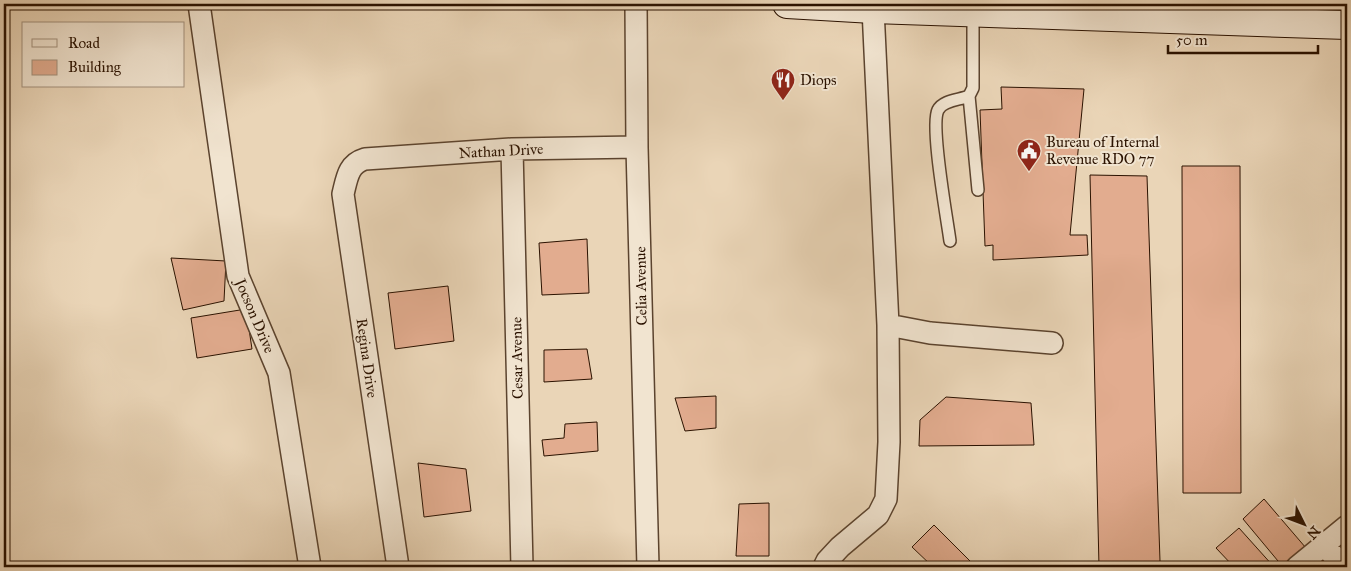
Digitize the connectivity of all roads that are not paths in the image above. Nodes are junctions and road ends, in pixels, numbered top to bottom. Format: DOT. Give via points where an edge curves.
graph roads {
  1 [pos="199,4"];
  2 [pos="636,4"];
  3 [pos="786,4"];
  4 [pos="873,9"];
  5 [pos="972,13"];
  6 [pos="1295,13"];
  7 [pos="1347,25"];
  8 [pos="969,96"];
  9 [pos="637,147"];
  10 [pos="512,149"];
  11 [pos="365,159"];
  12 [pos="978,190"];
  13 [pos="950,241"];
  14 [pos="888,325"];
  15 [pos="1052,343"];
  16 [pos="1347,526"];
  17 [pos="1324,545"];
  18 [pos="304,566"];
  19 [pos="398,567"];
  20 [pos="522,567"];
  21 [pos="648,567"];
  22 [pos="824,567"];
  23 [pos="1297,567"];
  24 [pos="1344,567"];
  1 -- 18 [label="street, Jocson Drive" via="238,276 280,373"];
  2 -- 9 [label="street, Celia Avenue"];
  3 -- 4 [label="main road"];
  4 -- 5 [label="main road"];
  4 -- 14 [label="street"];
  5 -- 6 [label="main road"];
  5 -- 8 [label="lane" via="974,80"];
  6 -- 7 [label="main road"];
  8 -- 12 [label="lane"];
  8 -- 13 [label="lane" via="942,104 937,111 936,141"];
  9 -- 10 [label="street, Nathan Drive"];
  9 -- 21 [label="street, Celia Avenue"];
  10 -- 11 [label="street, Nathan Drive"];
  10 -- 20 [label="street, Cesar Avenue"];
  11 -- 19 [label="street, Regina Drive" via="352,165 343,194"];
  14 -- 15 [label="street" via="930,334"];
  14 -- 22 [label="street" via="886,498 878,515 840,547"];
  16 -- 17 [label="street"];
  17 -- 23 [label="street"];
  17 -- 24 [label="street"];
}
